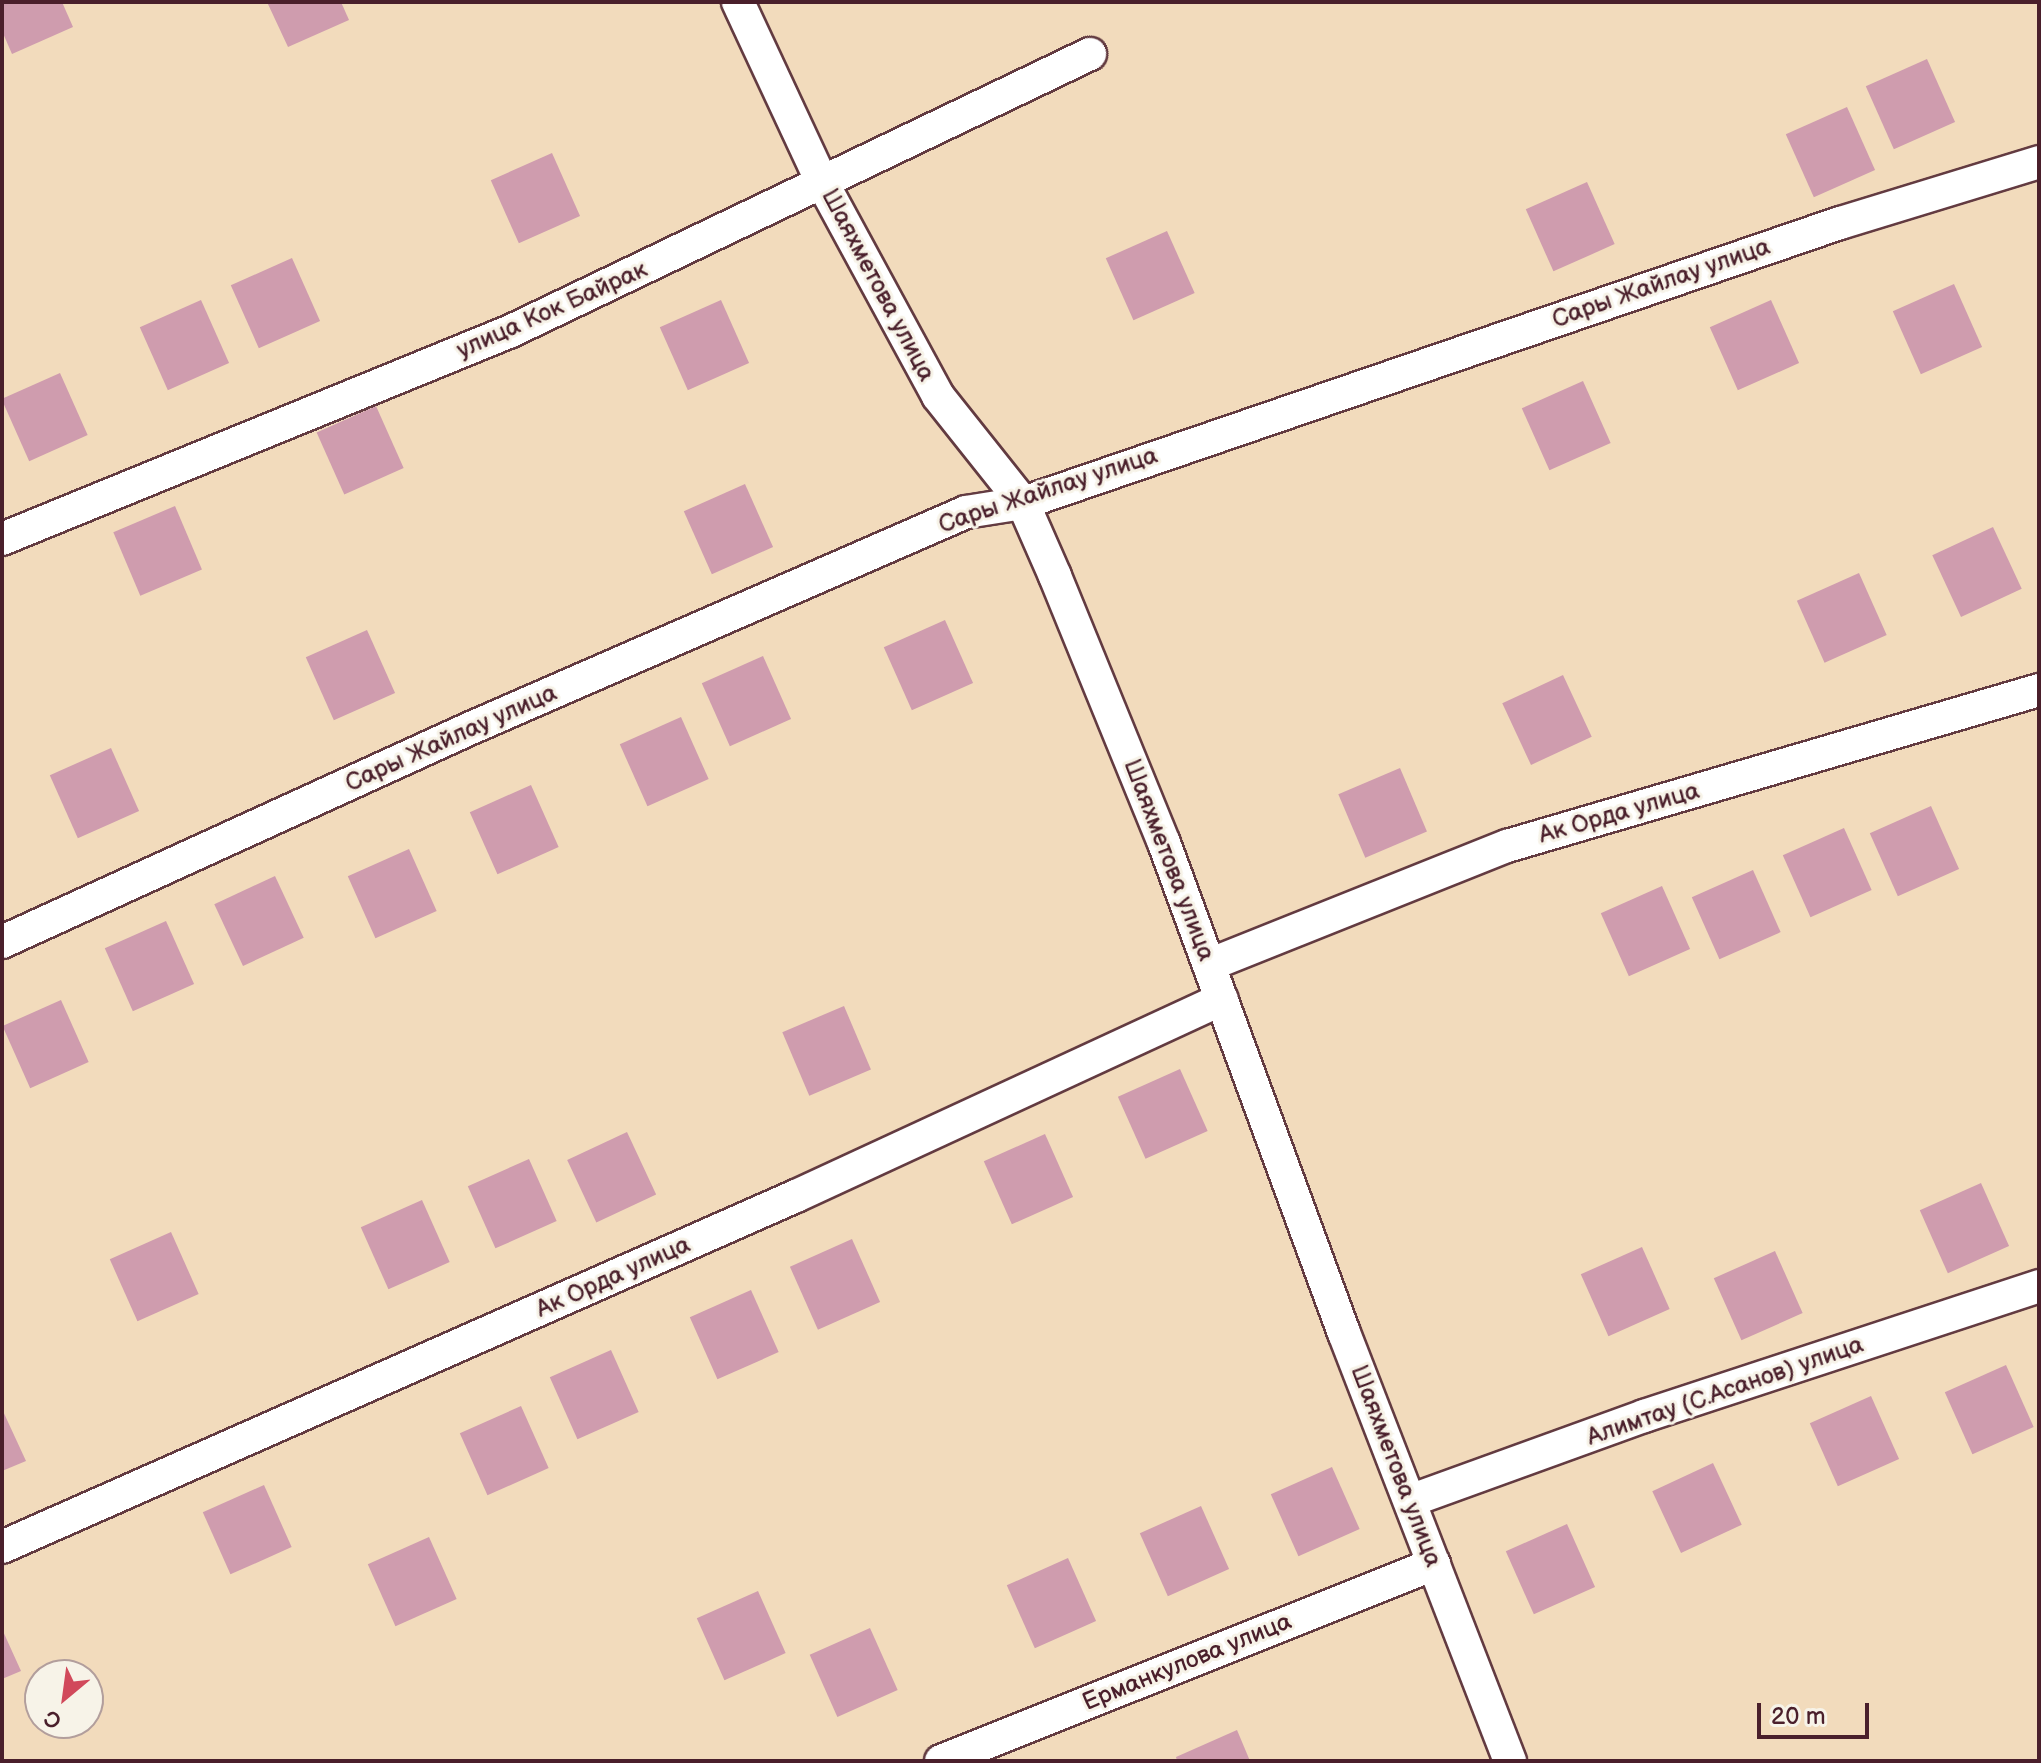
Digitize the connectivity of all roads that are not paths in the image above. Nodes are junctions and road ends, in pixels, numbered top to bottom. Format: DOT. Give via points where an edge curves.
graph roads {
  1 [pos="738,2"];
  2 [pos="1090,54"];
  3 [pos="2039,162"];
  4 [pos="823,184"];
  5 [pos="1023,503"];
  6 [pos="2,539"];
  7 [pos="2039,690"];
  8 [pos="2,942"];
  9 [pos="1209,965"];
  10 [pos="1222,999"];
  11 [pos="2039,1286"];
  12 [pos="1412,1500"];
  13 [pos="2,1547"];
  14 [pos="1434,1564"];
  15 [pos="941,1761"];
  16 [pos="1510,1761"];
  1 -- 4 [label="street, Шаяхметова улица"];
  2 -- 4 [label="street, улица Кок Байрак"];
  3 -- 5 [label="street, Сары Жайлау улица" via="1810,233"];
  4 -- 5 [label="street, Шаяхметова улица" via="938,396"];
  4 -- 6 [label="street, улица Кок Байрак" via="511,331"];
  5 -- 8 [label="street, Сары Жайлау улица" via="966,512 471,728"];
  5 -- 9 [label="street, Шаяхметова улица"];
  7 -- 9 [label="street, Ак Орда улица" via="1507,846"];
  9 -- 10 [label="street, Шаяхметова улица"];
  10 -- 12 [label="street, Шаяхметова улица" via="1344,1333"];
  10 -- 13 [label="street, Ак Орда улица" via="796,1196"];
  11 -- 12 [label="street, Алимтау (С.Асанов) улица" via="1644,1416"];
  12 -- 14 [label="street, Шаяхметова улица"];
  14 -- 15 [label="street, Ерманкулова улица"];
  14 -- 16 [label="street, Шаяхметова улица"];
}
